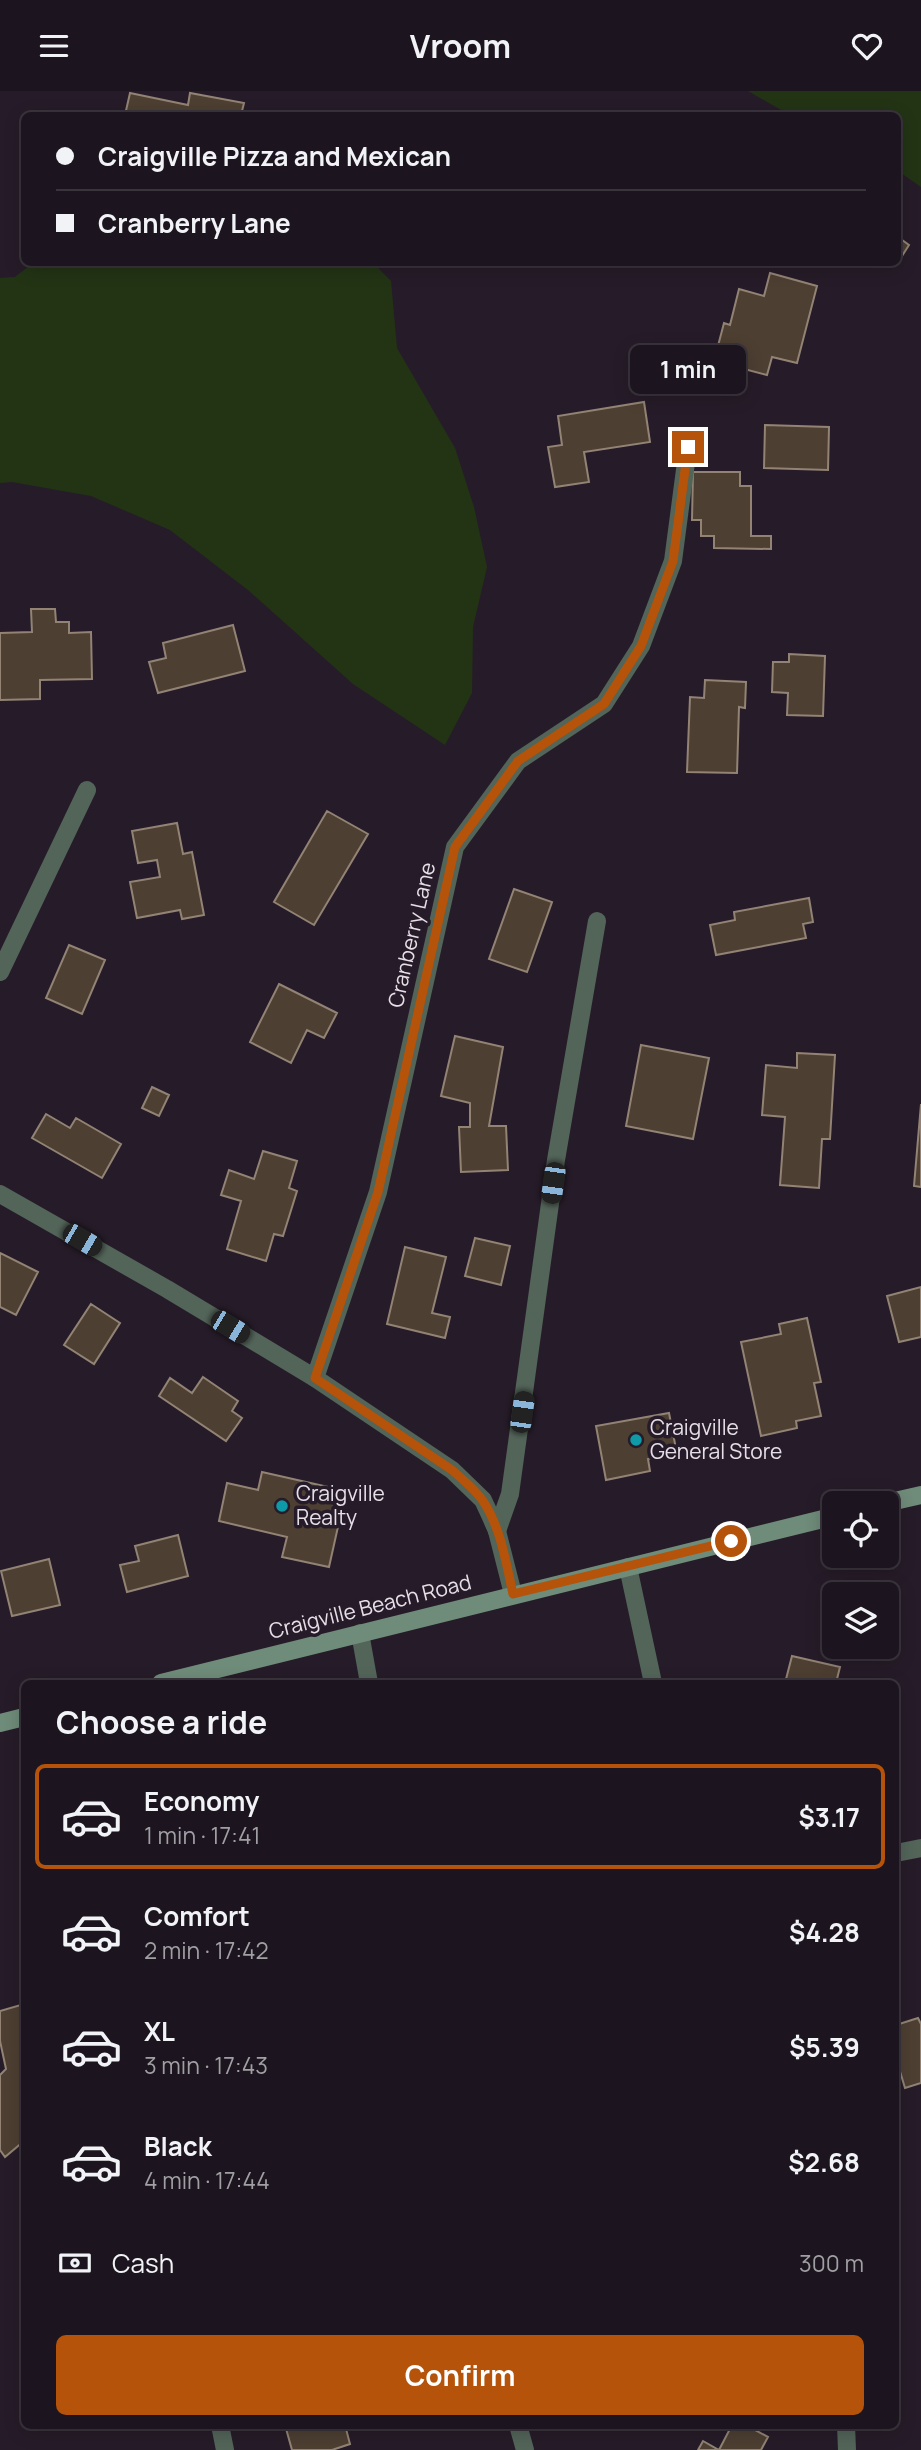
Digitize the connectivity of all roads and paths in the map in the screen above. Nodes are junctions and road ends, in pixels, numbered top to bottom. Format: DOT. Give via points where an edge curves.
graph roads {
  1 [pos="688,447"];
  2 [pos="87,790"];
  3 [pos="597,921"];
  4 [pos="0,972"];
  5 [pos="0,1194"];
  6 [pos="315,1378"];
  7 [pos="921,1495"];
  8 [pos="899,1500"];
  9 [pos="822,1518"];
  10 [pos="497,1531"];
  11 [pos="628,1567"];
  12 [pos="513,1594"];
  13 [pos="360,1633"];
  14 [pos="173,1680"];
  15 [pos="368,1680"];
  16 [pos="652,1680"];
  17 [pos="21,1718"];
  18 [pos="0,1723"];
  19 [pos="921,1848"];
  20 [pos="899,1852"];
  21 [pos="221,2429"];
  22 [pos="519,2429"];
  23 [pos="846,2429"];
  24 [pos="225,2450"];
  25 [pos="525,2450"];
  26 [pos="847,2450"];
  1 -- 6 [label="street, Cranberry Lane" via="673,561 641,646 604,704 518,761 455,847 378,1192"];
  2 -- 4 [label="street"];
  3 -- 10 [label="street" via="556,1160 510,1494"];
  5 -- 6 [label="street"];
  6 -- 10 [label="street" via="452,1470 483,1500"];
  7 -- 8 [label="main road"];
  9 -- 11 [label="main road, Craigville Beach Road"];
  10 -- 12 [label="street"];
  11 -- 12 [label="main road, Craigville Beach Road"];
  11 -- 16 [label="street"];
  12 -- 13 [label="main road, Craigville Beach Road"];
  13 -- 14 [label="main road, Craigville Beach Road"];
  13 -- 15 [label="street"];
  17 -- 18 [label="main road"];
  19 -- 20 [label="street"];
  21 -- 24 [label="street"];
  22 -- 25 [label="street"];
  23 -- 26 [label="street"];
}
